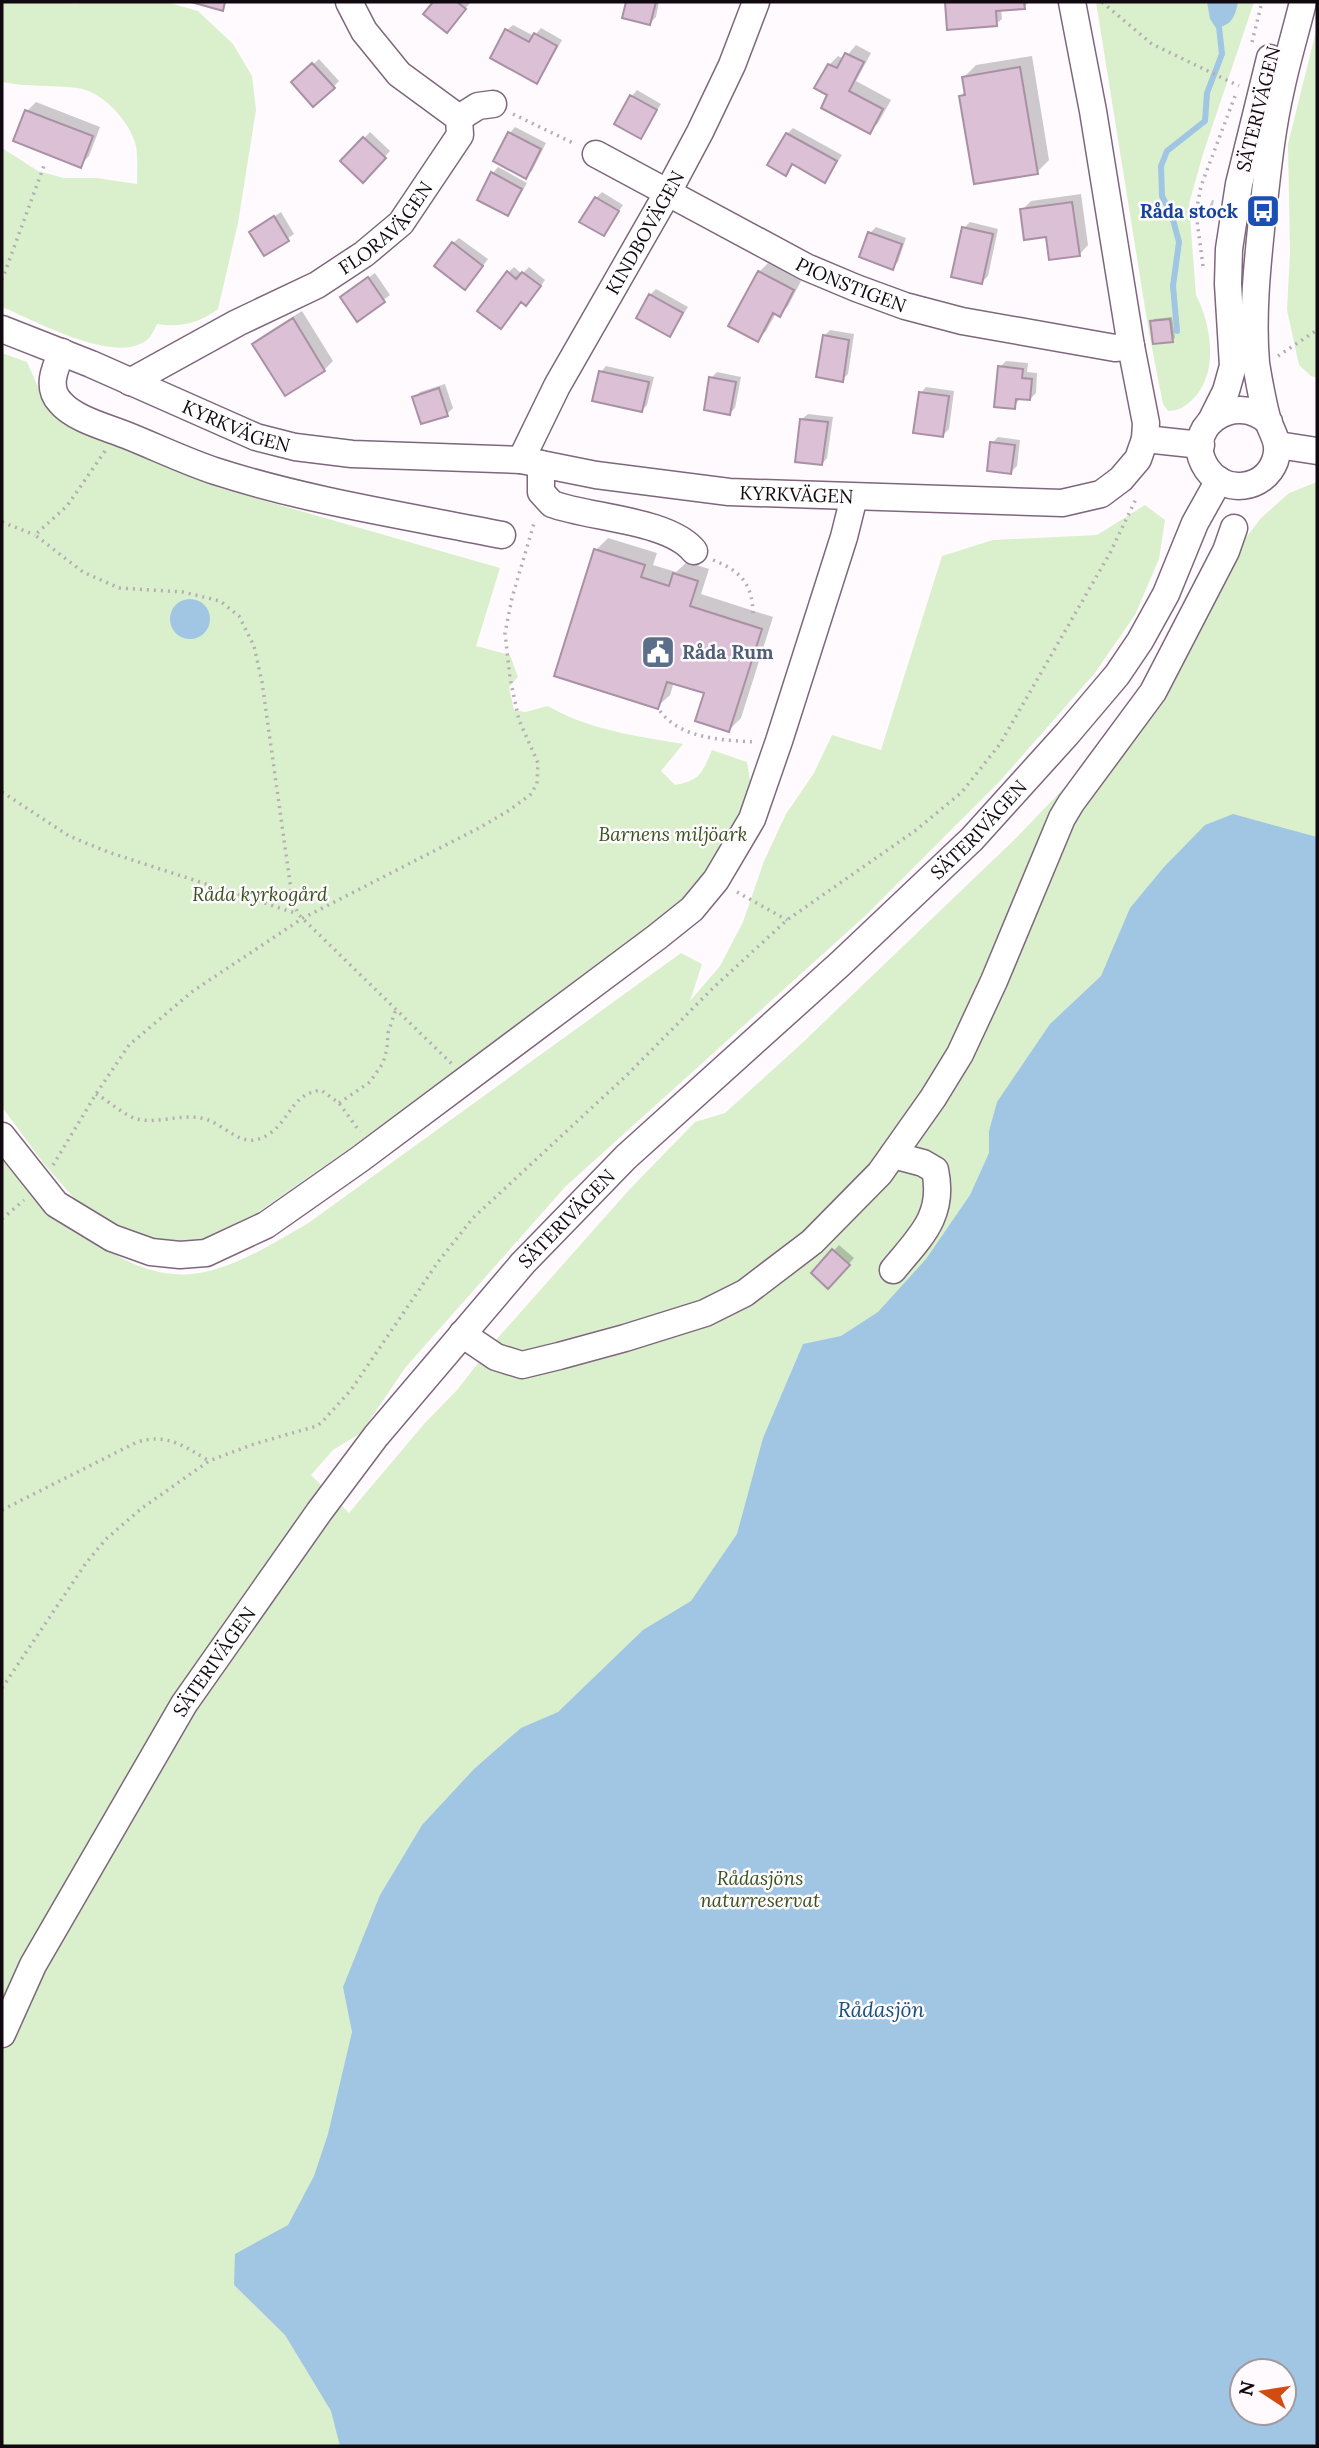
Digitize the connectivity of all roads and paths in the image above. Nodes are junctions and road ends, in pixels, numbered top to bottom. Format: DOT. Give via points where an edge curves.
graph roads {
  1 [pos="349,2"];
  2 [pos="756,2"];
  3 [pos="1072,2"];
  4 [pos="1102,2"];
  5 [pos="1285,2"];
  6 [pos="1303,2"];
  7 [pos="1238,86"];
  8 [pos="493,104"];
  9 [pos="458,118"];
  10 [pos="596,155"];
  11 [pos="45,163"];
  12 [pos="668,192"];
  13 [pos="2,279"];
  14 [pos="2,328"];
  15 [pos="1131,346"];
  16 [pos="62,352"];
  17 [pos="130,382"];
  18 [pos="116,431"];
  19 [pos="1206,433"];
  20 [pos="1273,434"];
  21 [pos="1144,439"];
  22 [pos="1317,451"];
  23 [pos="531,462"];
  24 [pos="1219,480"];
  25 [pos="1136,490"];
  26 [pos="541,492"];
  27 [pos="854,497"];
  28 [pos="2,522"];
  29 [pos="1234,528"];
  30 [pos="35,535"];
  31 [pos="502,535"];
  32 [pos="694,551"];
  33 [pos="753,616"];
  34 [pos="660,711"];
  35 [pos="779,741"];
  36 [pos="2,792"];
  37 [pos="716,880"];
  38 [pos="298,914"];
  39 [pos="303,918"];
  40 [pos="787,920"];
  41 [pos="396,1009"];
  42 [pos="467,1079"];
  43 [pos="96,1094"];
  44 [pos="340,1102"];
  45 [pos="2,1136"];
  46 [pos="373,1149"];
  47 [pos="893,1155"];
  48 [pos="41,1186"];
  49 [pos="2,1219"];
  50 [pos="893,1270"];
  51 [pos="462,1334"];
  52 [pos="209,1461"];
  53 [pos="2,1510"];
  54 [pos="2,1688"];
  55 [pos="2,2034"];
  1 -- 9 [label="street" via="364,31 399,74"];
  2 -- 12 [label="street, KINDBOVÄGEN" via="732,65"];
  3 -- 15 [label="street, KYRKVÄGEN"];
  4 -- 7 [label="path" via="1152,44"];
  5 -- 19 [label="street, SÄTERIVÄGEN" via="1239,184 1229,249 1233,366"];
  6 -- 20 [label="street, SÄTERIVÄGEN" via="1270,147 1257,264 1256,365"];
  8 -- 9 [label="street" via="478,106"];
  8 -- 10 [label="path"];
  9 -- 17 [label="street, FLORAVÄGEN" via="460,135 391,233 317,285"];
  10 -- 12 [label="street, PIONSTIGEN"];
  11 -- 13 [label="path"];
  12 -- 15 [label="street, PIONSTIGEN" via="806,267 905,306 961,321 1115,348"];
  12 -- 23 [label="street, KINDBOVÄGEN" via="557,386"];
  14 -- 16 [label="street, KYRKVÄGEN"];
  15 -- 21 [label="street, KYRKVÄGEN" via="1146,423"];
  16 -- 17 [label="street, KYRKVÄGEN"];
  16 -- 18 [label="street" via="52,377 54,394 80,416"];
  17 -- 23 [label="street, KYRKVÄGEN" via="256,436 295,447"];
  18 -- 30 [label="path" via="67,506"];
  18 -- 31 [label="street" via="215,471"];
  19 -- 20 [label="street" via="1221,413 1240,409 1259,414"];
  19 -- 21 [label="street"];
  19 -- 24 [label="street" via="1205,465"];
  20 -- 22 [label="street"];
  20 -- 24 [label="street" via="1275,463 1259,481 1236,486"];
  21 -- 27 [label="street, KYRKVÄGEN" via="1138,459 1121,479 1101,494 1062,503"];
  23 -- 26 [label="street"];
  23 -- 27 [label="street, KYRKVÄGEN" via="729,492"];
  24 -- 51 [label="street, SÄTERIVÄGEN" via="1140,641 1067,734 972,839 626,1157 523,1263"];
  25 -- 40 [label="path" via="1110,553 1055,653 1000,744 962,792 916,830"];
  26 -- 32 [label="street" via="562,508 656,529"];
  26 -- 39 [label="path" via="505,633 519,720 538,763 537,784 508,811"];
  27 -- 35 [label="street"];
  28 -- 30 [label="path"];
  29 -- 47 [label="street" via="1153,692 1070,803 960,1054"];
  30 -- 38 [label="path" via="83,572 120,587 183,592 220,601 239,616 254,646 262,682"];
  32 -- 33 [label="path" via="741,576 753,602"];
  34 -- 35 [label="path" via="684,730 711,738"];
  35 -- 37 [label="street" via="752,819"];
  36 -- 38 [label="path" via="69,836 98,848"];
  37 -- 40 [label="path"];
  37 -- 42 [label="street" via="683,916"];
  38 -- 39 [label="path"];
  39 -- 41 [label="path"];
  39 -- 43 [label="path" via="193,991 129,1045"];
  40 -- 52 [label="path" via="473,1218 351,1390 322,1422"];
  41 -- 42 [label="path"];
  41 -- 44 [label="path" via="383,1063 369,1082"];
  42 -- 46 [label="street"];
  43 -- 44 [label="path" via="135,1119 204,1118 239,1139 269,1134 307,1093 321,1090"];
  43 -- 48 [label="path"];
  44 -- 46 [label="path"];
  45 -- 48 [label="street"];
  46 -- 48 [label="street" via="266,1225 206,1253 151,1252 112,1238 57,1204"];
  47 -- 50 [label="street" via="935,1170 939,1188 936,1210 926,1229"];
  47 -- 51 [label="street" via="812,1242 745,1293 705,1313 523,1365 496,1357"];
  48 -- 49 [label="path"];
  51 -- 55 [label="street, SÄTERIVÄGEN" via="376,1436 184,1704 33,1965"];
  52 -- 53 [label="path" via="165,1438 152,1438"];
  52 -- 54 [label="path" via="106,1539"];
}
